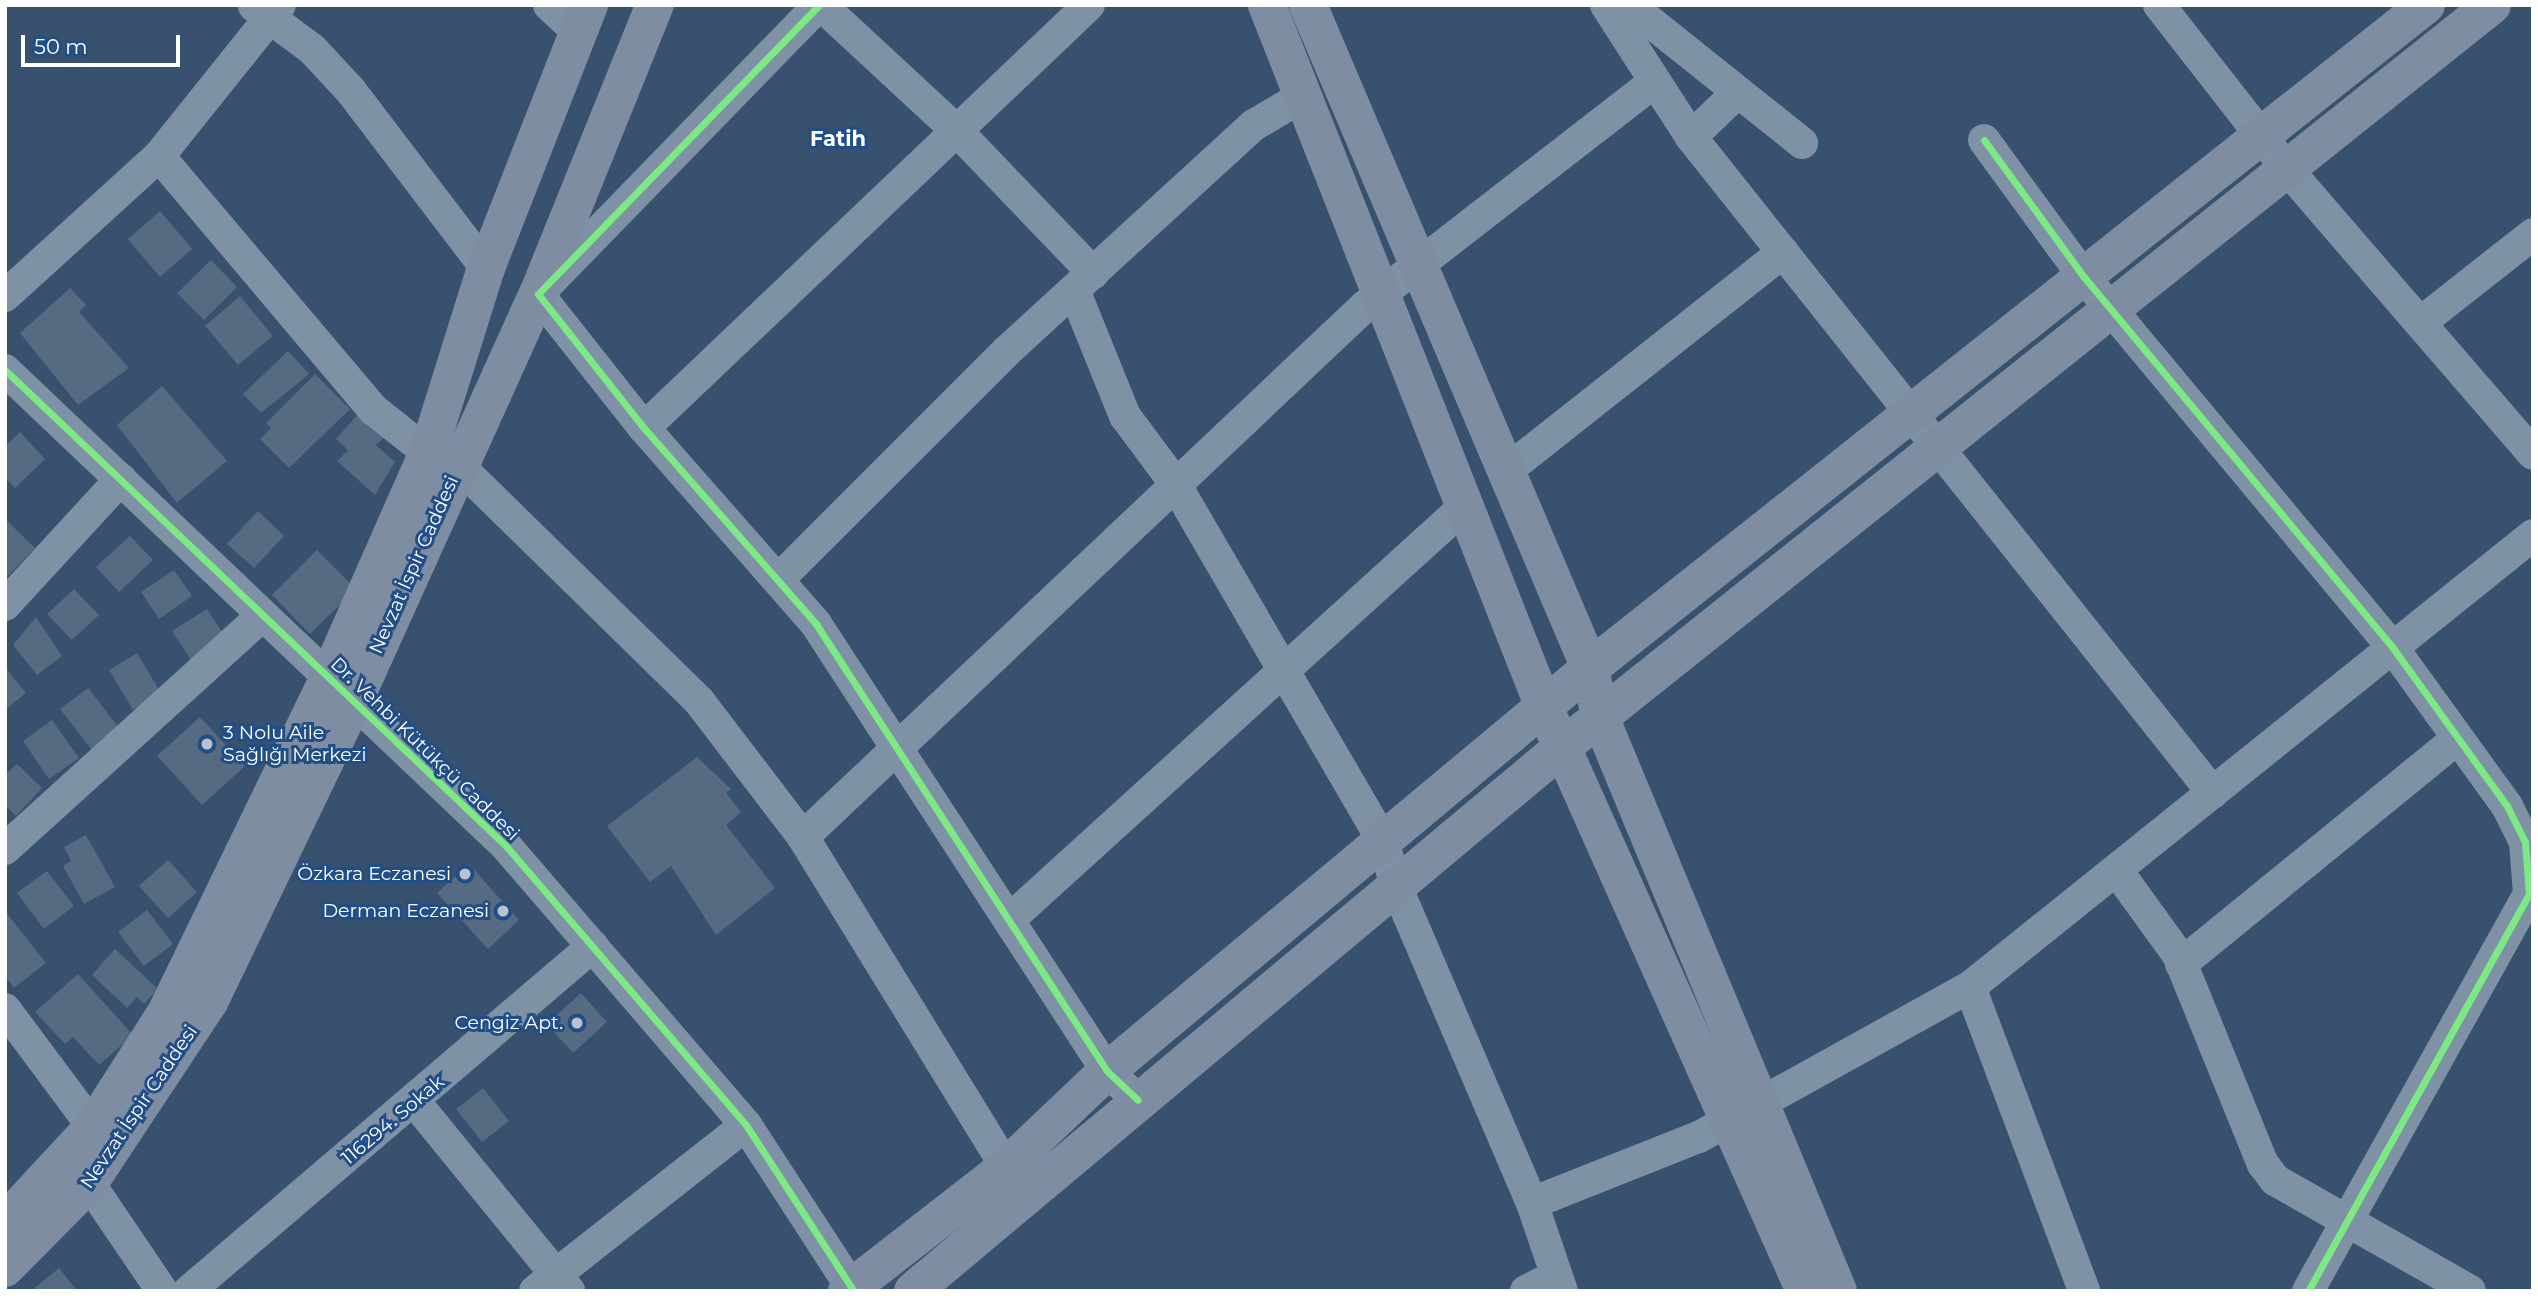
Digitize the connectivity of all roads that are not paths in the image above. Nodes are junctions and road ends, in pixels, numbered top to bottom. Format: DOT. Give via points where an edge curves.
graph roads {
  1 [pos="549,5"];
  2 [pos="655,5"];
  3 [pos="820,5"];
  4 [pos="1089,5"];
  5 [pos="1267,5"];
  6 [pos="1308,5"];
  7 [pos="2159,5"];
  8 [pos="2426,5"];
  9 [pos="2492,5"];
  10 [pos="1610,8"];
  11 [pos="267,9"];
  12 [pos="584,18"];
  13 [pos="1654,82"];
  14 [pos="1738,92"];
  15 [pos="1303,96"];
  16 [pos="957,131"];
  17 [pos="2262,135"];
  18 [pos="1691,137"];
  19 [pos="1984,140"];
  20 [pos="1802,143"];
  21 [pos="159,156"];
  22 [pos="2287,169"];
  23 [pos="2533,234"];
  24 [pos="1783,252"];
  25 [pos="486,268"];
  26 [pos="1420,268"];
  27 [pos="2084,277"];
  28 [pos="1083,281"];
  29 [pos="538,293"];
  30 [pos="1381,295"];
  31 [pos="5,296"];
  32 [pos="2111,309"];
  33 [pos="2420,323"];
  34 [pos="5,370"];
  35 [pos="1908,416"];
  36 [pos="644,429"];
  37 [pos="1939,447"];
  38 [pos="2533,454"];
  39 [pos="443,459"];
  40 [pos="1507,471"];
  41 [pos="121,479"];
  42 [pos="1174,482"];
  43 [pos="1465,506"];
  44 [pos="2533,535"];
  45 [pos="778,580"];
  46 [pos="5,605"];
  47 [pos="260,618"];
  48 [pos="2393,648"];
  49 [pos="1283,668"];
  50 [pos="1590,668"];
  51 [pos="341,691"];
  52 [pos="1544,707"];
  53 [pos="1600,717"];
  54 [pos="2458,738"];
  55 [pos="899,744"];
  56 [pos="1565,746"];
  57 [pos="2213,793"];
  58 [pos="803,837"];
  59 [pos="1384,841"];
  60 [pos="5,849"];
  61 [pos="2118,872"];
  62 [pos="1395,886"];
  63 [pos="1010,919"];
  64 [pos="593,946"];
  65 [pos="2182,964"];
  66 [pos="1970,987"];
  67 [pos="5,1009"];
  68 [pos="1107,1071"];
  69 [pos="1138,1100"];
  70 [pos="415,1102"];
  71 [pos="1745,1113"];
  72 [pos="746,1125"];
  73 [pos="93,1127"];
  74 [pos="1006,1167"];
  75 [pos="89,1183"];
  76 [pos="1532,1203"];
  77 [pos="5,1222"];
  78 [pos="2346,1222"];
  79 [pos="5,1268"];
  80 [pos="1558,1284"];
  81 [pos="554,1285"];
  82 [pos="851,1290"];
  83 [pos="162,1291"];
  84 [pos="189,1291"];
  85 [pos="913,1291"];
  86 [pos="1526,1291"];
  87 [pos="1805,1291"];
  88 [pos="1838,1291"];
  89 [pos="2084,1291"];
  90 [pos="2308,1291"];
  91 [pos="2470,1291"];
  1 -- 12 [label="street"];
  2 -- 29 [label="main road, Nevzat İspir Caddesi"];
  3 -- 16 [label="street"];
  3 -- 29 [label="street"];
  4 -- 16 [label="street"];
  5 -- 15 [label="main road"];
  6 -- 26 [label="main road"];
  7 -- 17 [label="street"];
  8 -- 17 [label="main road"];
  9 -- 22 [label="main road"];
  10 -- 13 [label="street"];
  10 -- 14 [label="street" via="1638,12"];
  11 -- 21 [label="street"];
  11 -- 25 [label="street" via="351,91"];
  12 -- 25 [label="main road, Nevzat İspir Caddesi"];
  13 -- 18 [label="street"];
  13 -- 26 [label="street"];
  14 -- 18 [label="street"];
  14 -- 20 [label="street"];
  15 -- 28 [label="street" via="1273,109"];
  15 -- 30 [label="main road"];
  16 -- 28 [label="street"];
  16 -- 36 [label="street"];
  17 -- 22 [label="street"];
  17 -- 27 [label="main road"];
  18 -- 24 [label="street"];
  19 -- 27 [label="street"];
  21 -- 31 [label="street"];
  21 -- 39 [label="street" via="374,410"];
  22 -- 32 [label="main road"];
  22 -- 33 [label="street"];
  23 -- 33 [label="street"];
  24 -- 35 [label="street"];
  24 -- 40 [label="street"];
  25 -- 39 [label="main road, Nevzat İspir Caddesi"];
  26 -- 30 [label="street"];
  26 -- 40 [label="main road"];
  27 -- 32 [label="street"];
  27 -- 35 [label="main road"];
  28 -- 42 [label="street" via="1125,416"];
  28 -- 45 [label="street"];
  29 -- 36 [label="street"];
  29 -- 39 [label="main road, Nevzat İspir Caddesi"];
  30 -- 42 [label="street"];
  30 -- 43 [label="main road"];
  32 -- 37 [label="main road"];
  32 -- 48 [label="street"];
  33 -- 38 [label="street"];
  34 -- 41 [label="street, Dr. Vehbi Kütükçü Caddesi"];
  35 -- 37 [label="street"];
  35 -- 50 [label="main road"];
  36 -- 45 [label="street"];
  37 -- 53 [label="main road"];
  37 -- 57 [label="street"];
  39 -- 51 [label="main road, Nevzat İspir Caddesi"];
  39 -- 58 [label="street" via="699,701"];
  40 -- 50 [label="main road"];
  41 -- 46 [label="street"];
  41 -- 47 [label="street, Dr. Vehbi Kütükçü Caddesi"];
  42 -- 49 [label="street"];
  42 -- 55 [label="street"];
  43 -- 49 [label="street"];
  43 -- 52 [label="main road"];
  44 -- 48 [label="street"];
  45 -- 55 [label="street"];
  47 -- 51 [label="street, Dr. Vehbi Kütükçü Caddesi"];
  47 -- 60 [label="street"];
  48 -- 54 [label="street"];
  48 -- 57 [label="street"];
  49 -- 59 [label="street"];
  49 -- 63 [label="street"];
  50 -- 52 [label="main road"];
  50 -- 53 [label="main road"];
  51 -- 64 [label="street, Dr. Vehbi Kütükçü Caddesi" via="506,846"];
  51 -- 73 [label="main road, Nevzat İspir Caddesi" via="166,1013"];
  51 -- 75 [label="main road, Nevzat İspir Caddesi" via="209,1002"];
  52 -- 56 [label="main road"];
  52 -- 59 [label="main road"];
  53 -- 56 [label="main road"];
  53 -- 71 [label="main road"];
  54 -- 65 [label="street"];
  54 -- 78 [label="street" via="2525,842 2529,894"];
  55 -- 58 [label="street"];
  55 -- 63 [label="street"];
  56 -- 62 [label="main road"];
  56 -- 71 [label="main road"];
  57 -- 61 [label="street"];
  58 -- 74 [label="street"];
  59 -- 62 [label="street"];
  59 -- 68 [label="main road"];
  61 -- 65 [label="street"];
  61 -- 66 [label="street"];
  62 -- 69 [label="main road"];
  62 -- 76 [label="street"];
  63 -- 68 [label="street"];
  64 -- 70 [label="street, 116294. Sokak"];
  64 -- 72 [label="street, Dr. Vehbi Kütükçü Caddesi"];
  65 -- 78 [label="street" via="2263,1164 2275,1180"];
  66 -- 71 [label="street"];
  66 -- 89 [label="street"];
  67 -- 73 [label="street"];
  68 -- 69 [label="street"];
  68 -- 74 [label="main road"];
  69 -- 85 [label="main road"];
  70 -- 81 [label="street"];
  70 -- 84 [label="street, 116294. Sokak"];
  71 -- 76 [label="street"];
  71 -- 87 [label="main road"];
  71 -- 88 [label="main road"];
  72 -- 81 [label="street"];
  72 -- 82 [label="street, Dr. Vehbi Kütükçü Caddesi"];
  73 -- 77 [label="main road, Nevzat İspir Caddesi"];
  74 -- 82 [label="main road"];
  75 -- 79 [label="main road, Nevzat İspir Caddesi"];
  75 -- 83 [label="street"];
  76 -- 80 [label="street"];
  78 -- 90 [label="street"];
  78 -- 91 [label="street"];
  80 -- 86 [label="street"];
}
